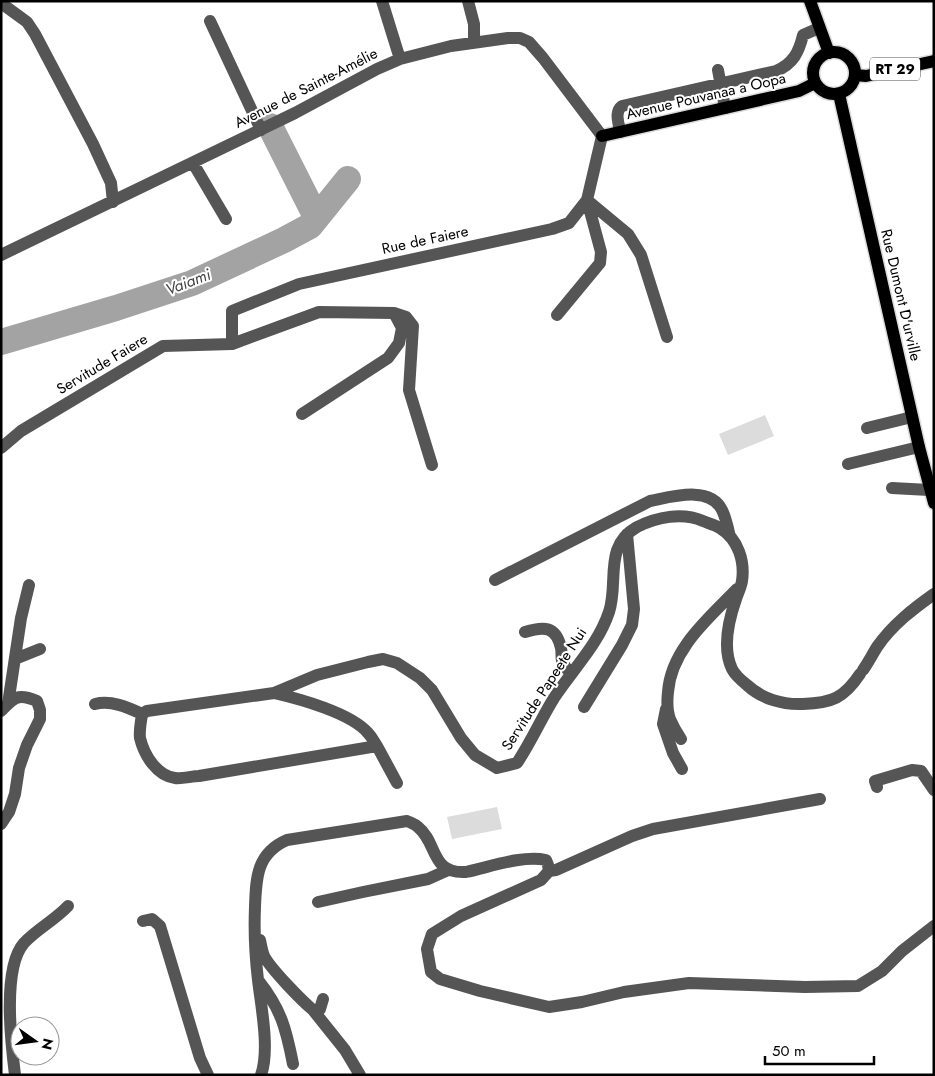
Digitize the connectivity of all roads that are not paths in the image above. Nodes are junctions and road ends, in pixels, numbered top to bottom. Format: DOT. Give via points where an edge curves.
graph roads {
  1 [pos="382,1"];
  2 [pos="468,1"];
  3 [pos="810,1"];
  4 [pos="1,3"];
  5 [pos="210,22"];
  6 [pos="820,28"];
  7 [pos="474,43"];
  8 [pos="829,53"];
  9 [pos="400,59"];
  10 [pos="934,61"];
  11 [pos="718,70"];
  12 [pos="855,75"];
  13 [pos="815,83"];
  14 [pos="720,84"];
  15 [pos="839,94"];
  16 [pos="725,108"];
  17 [pos="261,130"];
  18 [pos="620,132"];
  19 [pos="602,136"];
  20 [pos="193,163"];
  21 [pos="587,200"];
  22 [pos="113,202"];
  23 [pos="226,219"];
  24 [pos="3,252"];
  25 [pos="394,313"];
  26 [pos="557,314"];
  27 [pos="668,337"];
  28 [pos="232,344"];
  29 [pos="302,414"];
  30 [pos="912,417"];
  31 [pos="867,428"];
  32 [pos="918,447"];
  33 [pos="1,448"];
  34 [pos="432,464"];
  35 [pos="848,464"];
  36 [pos="892,488"];
  37 [pos="929,490"];
  38 [pos="934,503"];
  39 [pos="627,534"];
  40 [pos="731,538"];
  41 [pos="495,580"];
  42 [pos="742,583"];
  43 [pos="29,585"];
  44 [pos="934,594"];
  45 [pos="525,632"];
  46 [pos="40,649"];
  47 [pos="15,659"];
  48 [pos="571,674"];
  49 [pos="274,693"];
  50 [pos="667,701"];
  51 [pos="95,704"];
  52 [pos="584,707"];
  53 [pos="5,708"];
  54 [pos="142,714"];
  55 [pos="681,739"];
  56 [pos="377,746"];
  57 [pos="682,769"];
  58 [pos="398,783"];
  59 [pos="877,787"];
  60 [pos="934,790"];
  61 [pos="820,799"];
  62 [pos="1,824"];
  63 [pos="448,870"];
  64 [pos="549,872"];
  65 [pos="318,902"];
  66 [pos="68,906"];
  67 [pos="143,921"];
  68 [pos="255,921"];
  69 [pos="934,926"];
  70 [pos="258,980"];
  71 [pos="323,999"];
  72 [pos="313,1010"];
  73 [pos="294,1064"];
  74 [pos="15,1075"];
  75 [pos="208,1075"];
  76 [pos="261,1075"];
  77 [pos="360,1075"];
  1 -- 9 [label="street"];
  2 -- 7 [label="street" via="474,24"];
  3 -- 6 [label="main road"];
  4 -- 22 [label="street" via="27,22 35,34 92,144 110,183"];
  5 -- 17 [label="street"];
  6 -- 8 [label="main road"];
  6 -- 14 [label="street" via="803,35 796,56 785,67"];
  7 -- 9 [label="street, Avenue de Sainte-Amélie"];
  7 -- 19 [label="street, Avenue de Sainte-Amélie" via="508,38 529,42"];
  8 -- 12 [label="main road" via="846,55 854,66"];
  8 -- 13 [label="main road" via="819,58 815,65"];
  9 -- 17 [label="street, Avenue de Sainte-Amélie"];
  10 -- 12 [label="main road, RT 29" via="866,76"];
  11 -- 14 [label="street"];
  12 -- 15 [label="main road" via="850,87"];
  13 -- 15 [label="main road" via="825,92"];
  13 -- 16 [label="main road, Avenue Pouvanaa a Oopa" via="799,91"];
  14 -- 16 [label="street"];
  14 -- 18 [label="street" via="622,106 617,114"];
  15 -- 30 [label="main road, Rue Dumont D'urville"];
  16 -- 18 [label="main road, Avenue Pouvanaa a Oopa"];
  17 -- 20 [label="street, Avenue de Sainte-Amélie"];
  18 -- 19 [label="main road, Avenue Pouvanaa a Oopa"];
  19 -- 21 [label="street, Rue de Faiere"];
  20 -- 22 [label="street, Avenue de Sainte-Amélie"];
  20 -- 23 [label="street"];
  21 -- 26 [label="street" via="601,252 600,263"];
  21 -- 27 [label="street" via="628,234 641,255"];
  21 -- 28 [label="street, Rue de Faiere" via="569,223 552,229 290,287 232,311"];
  22 -- 24 [label="street, Avenue de Sainte-Amélie"];
  25 -- 28 [label="street, Servitude Faiere" via="319,312"];
  25 -- 29 [label="street" via="402,328 398,344 388,358"];
  25 -- 34 [label="street" via="406,317 413,326 408,390"];
  28 -- 33 [label="street, Servitude Faiere" via="163,346 21,431"];
  30 -- 31 [label="street"];
  30 -- 32 [label="main road, Rue Dumont D'urville"];
  32 -- 35 [label="street"];
  32 -- 37 [label="main road, Rue Dumont D'urville"];
  36 -- 37 [label="street"];
  37 -- 38 [label="main road, Rue Dumont D'urville"];
  39 -- 40 [label="street" via="652,521 686,516 720,528"];
  39 -- 48 [label="street, Servitude Papeete Nui" via="616,551 613,594 604,627"];
  39 -- 52 [label="street" via="634,609 632,625"];
  40 -- 41 [label="street" via="723,511 714,500 701,495 672,496 650,501"];
  40 -- 42 [label="street" via="741,557"];
  42 -- 44 [label="street" via="727,643 732,669 753,691 788,704 813,704 844,694 889,632"];
  42 -- 50 [label="street" via="684,647 675,662"];
  43 -- 47 [label="street"];
  45 -- 48 [label="street" via="543,628 556,634 562,661"];
  46 -- 47 [label="street"];
  47 -- 53 [label="street"];
  48 -- 49 [label="street, Servitude Papeete Nui" via="517,763 497,768 475,755 432,690 397,662 368,662 317,675"];
  49 -- 54 [label="street, Servitude Papeete Nui"];
  49 -- 56 [label="street, Servitude Papeete Nui" via="311,702 358,724"];
  50 -- 55 [label="street" via="669,718"];
  50 -- 57 [label="street" via="662,724"];
  51 -- 54 [label="street" via="103,702 123,706"];
  53 -- 62 [label="street" via="17,698 26,696 37,701 40,719 19,768 9,812"];
  54 -- 56 [label="street" via="140,737 145,751 152,764 175,778"];
  56 -- 58 [label="street, Servitude Papeete Nui"];
  59 -- 60 [label="street" via="875,781 912,770 921,772"];
  61 -- 64 [label="street" via="653,829"];
  63 -- 64 [label="street" via="466,872 536,858 546,860"];
  63 -- 65 [label="street" via="428,879"];
  63 -- 68 [label="street" via="439,862 422,830 407,821 287,840 269,851 261,862"];
  64 -- 69 [label="street" via="541,880 460,916 432,934 427,949 431,972 440,979 549,1007 690,983 858,986"];
  66 -- 74 [label="street" via="24,944 16,957 10,1017"];
  67 -- 75 [label="street" via="152,919 160,926"];
  68 -- 70 [label="street"];
  68 -- 72 [label="street" via="264,956"];
  70 -- 73 [label="street" via="278,1008"];
  70 -- 76 [label="street" via="264,1031"];
  71 -- 72 [label="street" via="320,1009"];
  72 -- 77 [label="street" via="346,1050"];
}
